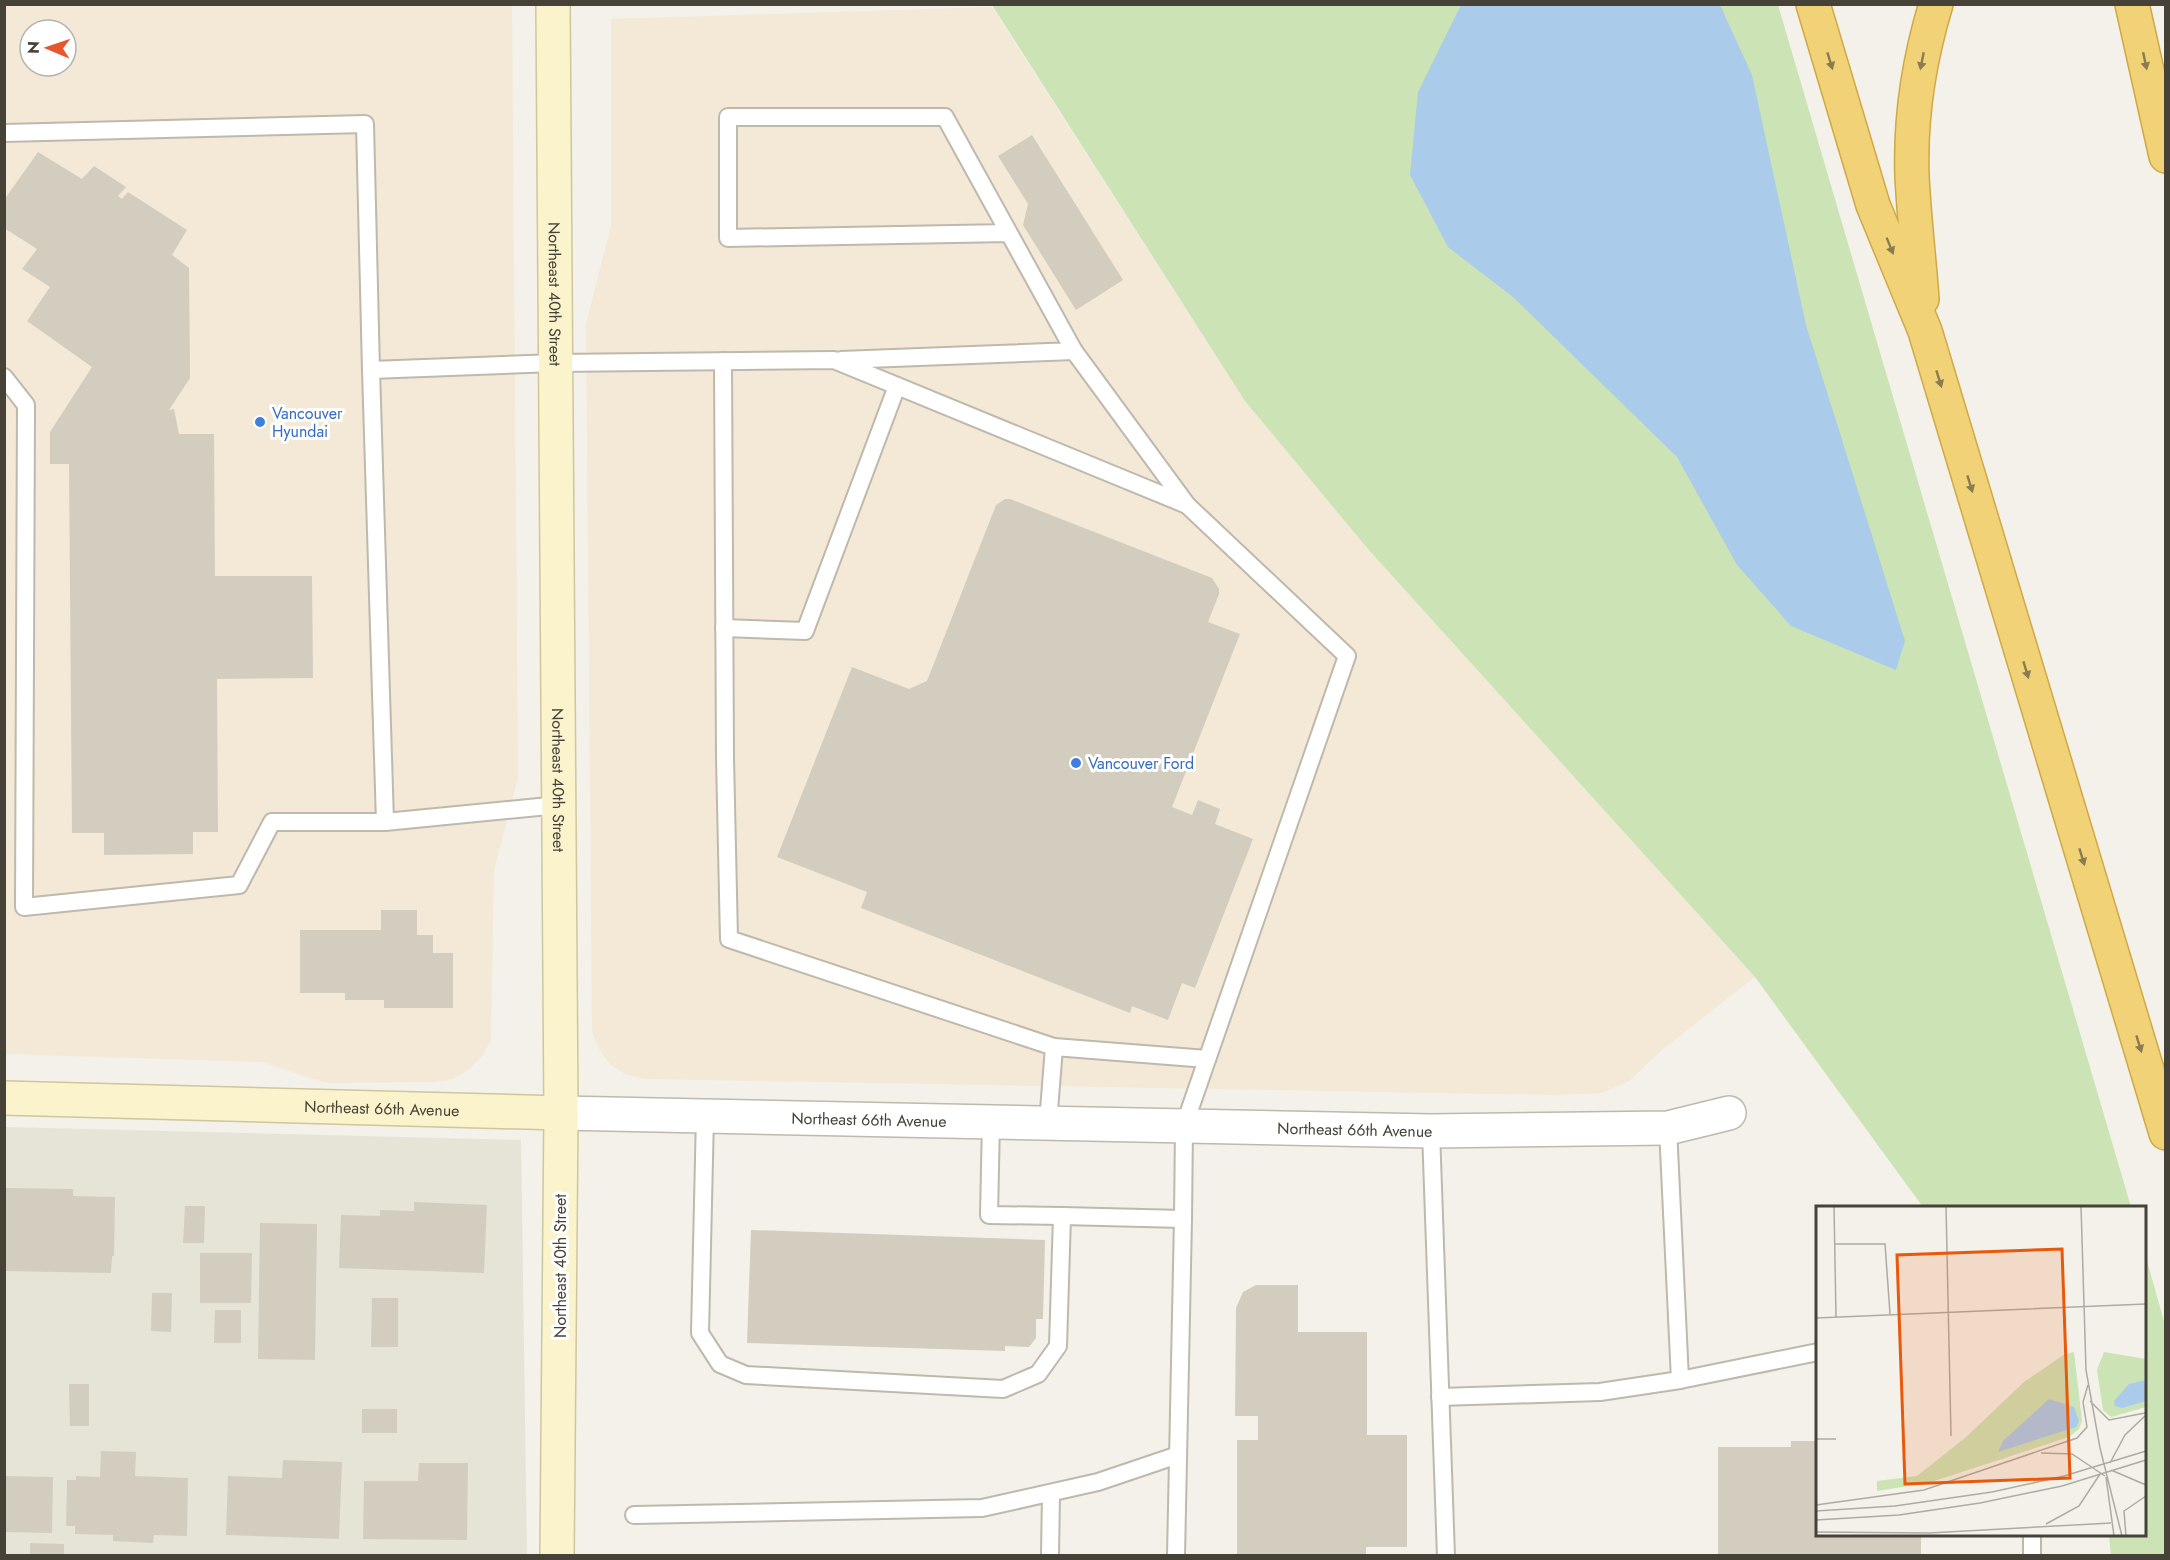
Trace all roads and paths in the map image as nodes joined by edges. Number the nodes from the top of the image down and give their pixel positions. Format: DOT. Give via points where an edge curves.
graph roads {
  1 [pos="553,4"];
  2 [pos="1813,4"];
  3 [pos="1936,4"];
  4 [pos="2132,4"];
  5 [pos="4,133"];
  6 [pos="2166,156"];
  7 [pos="1008,233"];
  8 [pos="1925,331"];
  9 [pos="1074,351"];
  10 [pos="834,360"];
  11 [pos="723,361"];
  12 [pos="556,363"];
  13 [pos="371,370"];
  14 [pos="4,377"];
  15 [pos="897,386"];
  16 [pos="1187,504"];
  17 [pos="724,628"];
  18 [pos="559,805"];
  19 [pos="385,822"];
  20 [pos="1054,1047"];
  21 [pos="1207,1059"];
  22 [pos="4,1098"];
  23 [pos="561,1113"];
  24 [pos="1729,1113"];
  25 [pos="705,1116"];
  26 [pos="991,1122"];
  27 [pos="1048,1123"];
  28 [pos="1184,1126"];
  29 [pos="1668,1128"];
  30 [pos="1431,1131"];
  31 [pos="2166,1133"];
  32 [pos="1062,1216"];
  33 [pos="1183,1219"];
  34 [pos="1816,1352"];
  35 [pos="1680,1380"];
  36 [pos="1440,1397"];
  37 [pos="1178,1455"];
  38 [pos="1051,1493"];
  39 [pos="634,1515"];
  40 [pos="2032,1536"];
  41 [pos="557,1556"];
  42 [pos="1050,1556"];
  43 [pos="1176,1556"];
  44 [pos="1446,1556"];
  45 [pos="2032,1556"];
  1 -- 12 [label="street, Northeast 40th Street"];
  2 -- 8 [label="highway, one-way" via="1873,205"];
  3 -- 8 [label="highway, one-way" via="1916,93 1912,174"];
  4 -- 6 [label="highway, one-way"];
  5 -- 13 [label="lane" via="365,123"];
  7 -- 7 [label="lane" via="945,117 728,117 728,238"];
  7 -- 9 [label="lane"];
  8 -- 31 [label="highway, one-way"];
  9 -- 10 [label="lane"];
  9 -- 16 [label="lane"];
  10 -- 11 [label="lane"];
  10 -- 15 [label="lane"];
  11 -- 12 [label="lane"];
  11 -- 17 [label="lane"];
  12 -- 13 [label="lane"];
  12 -- 18 [label="street, Northeast 40th Street"];
  13 -- 19 [label="lane"];
  14 -- 19 [label="lane" via="26,405 24,907 240,885 272,822"];
  15 -- 16 [label="lane"];
  15 -- 17 [label="lane" via="805,631"];
  16 -- 21 [label="lane" via="1347,656"];
  17 -- 20 [label="lane" via="729,939"];
  18 -- 19 [label="lane"];
  18 -- 23 [label="street, Northeast 40th Street"];
  20 -- 21 [label="lane"];
  20 -- 27 [label="lane"];
  21 -- 28 [label="lane"];
  22 -- 23 [label="street, Northeast 66th Avenue"];
  23 -- 25 [label="street, Northeast 66th Avenue"];
  23 -- 41 [label="street, Northeast 40th Street"];
  24 -- 29 [label="street, Northeast 66th Avenue"];
  25 -- 26 [label="street, Northeast 66th Avenue"];
  25 -- 32 [label="lane" via="700,1333 720,1364 746,1375 1003,1389 1038,1374 1058,1346"];
  26 -- 27 [label="street, Northeast 66th Avenue"];
  26 -- 32 [label="lane" via="989,1215"];
  27 -- 28 [label="street, Northeast 66th Avenue"];
  28 -- 30 [label="street, Northeast 66th Avenue"];
  28 -- 33 [label="lane"];
  29 -- 30 [label="street, Northeast 66th Avenue"];
  29 -- 35 [label="lane"];
  30 -- 36 [label="lane"];
  32 -- 33 [label="lane"];
  33 -- 37 [label="lane"];
  34 -- 35 [label="lane"];
  35 -- 36 [label="lane" via="1600,1392"];
  36 -- 44 [label="lane"];
  37 -- 38 [label="lane"];
  37 -- 43 [label="lane"];
  38 -- 39 [label="lane" via="982,1508"];
  38 -- 42 [label="lane"];
  40 -- 45 [label="lane"];
}
